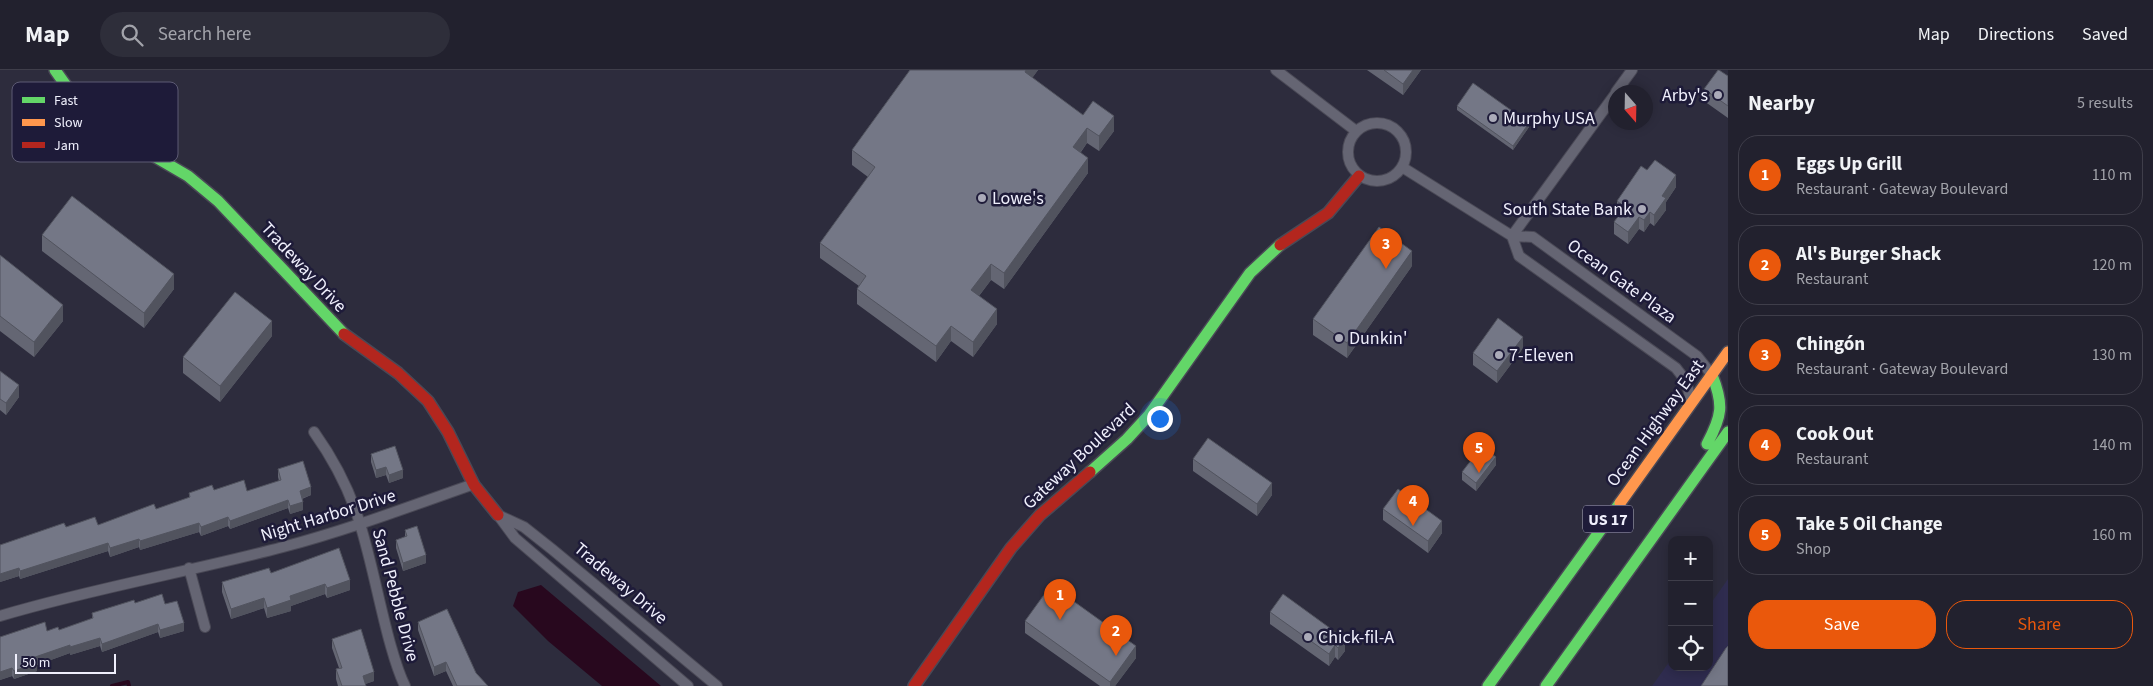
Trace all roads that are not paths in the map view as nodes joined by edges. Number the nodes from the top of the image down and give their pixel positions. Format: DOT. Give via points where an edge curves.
graph roads {
  1 [pos="55,70"];
  2 [pos="1276,70"];
  3 [pos="1632,70"];
  4 [pos="62,82"];
  5 [pos="1622,85"];
  6 [pos="1608,104"];
  7 [pos="1356,131"];
  8 [pos="166,162"];
  9 [pos="1402,168"];
  10 [pos="1359,176"];
  11 [pos="1512,236"];
  12 [pos="1728,352"];
  13 [pos="1712,375"];
  14 [pos="1692,402"];
  15 [pos="314,432"];
  16 [pos="1728,432"];
  17 [pos="474,484"];
  18 [pos="498,515"];
  19 [pos="1665,520"];
  20 [pos="360,524"];
  21 [pos="189,568"];
  22 [pos="0,616"];
  23 [pos="205,627"];
  24 [pos="1510,655"];
  25 [pos="405,686"];
  26 [pos="688,686"];
  27 [pos="717,686"];
  28 [pos="914,686"];
  29 [pos="1488,686"];
  30 [pos="1495,686"];
  31 [pos="1546,686"];
  1 -- 4 [label="main road, Tradeway Drive"];
  2 -- 7 [label="street"];
  3 -- 5 [label="street"];
  6 -- 11 [label="street"];
  7 -- 9 [label="street" via="1378,123 1394,128 1404,141 1406,150"];
  7 -- 10 [label="street" via="1348,146 1348,154 1349,162"];
  8 -- 17 [label="main road, Tradeway Drive" via="200,185 237,221 341,332 417,388 450,434"];
  9 -- 10 [label="street" via="1387,180 1378,182"];
  9 -- 11 [label="street, Ocean Gate Plaza"];
  10 -- 28 [label="main road, Gateway Boulevard" via="1328,213 1281,244 1250,273 1149,415 1030,526 1011,548"];
  11 -- 13 [label="street, Ocean Gate Plaza" via="1533,237 1697,356"];
  11 -- 14 [label="street" via="1519,256 1676,368 1686,381"];
  12 -- 13 [label="main road, Ocean Highway East / US 17"];
  13 -- 14 [label="main road, Ocean Highway East / US 17"];
  13 -- 19 [label="main road" via="1720,396 1722,414"];
  14 -- 24 [label="main road, Ocean Highway East / US 17"];
  15 -- 20 [label="street, Sand Pebble Drive" via="329,452"];
  16 -- 19 [label="main road, US 17"];
  17 -- 18 [label="main road, Tradeway Drive"];
  17 -- 20 [label="street, Night Harbor Drive"];
  18 -- 26 [label="street, Tradeway Drive" via="514,538"];
  18 -- 27 [label="street, Tradeway Drive" via="524,527"];
  19 -- 31 [label="main road, US 17"];
  20 -- 21 [label="street, Night Harbor Drive" via="284,547"];
  20 -- 25 [label="street, Sand Pebble Drive" via="380,606"];
  21 -- 22 [label="street, Night Harbor Drive"];
  21 -- 23 [label="street"];
  24 -- 29 [label="main road, Ocean Highway East / US 17"];
  24 -- 30 [label="main road"];
}
